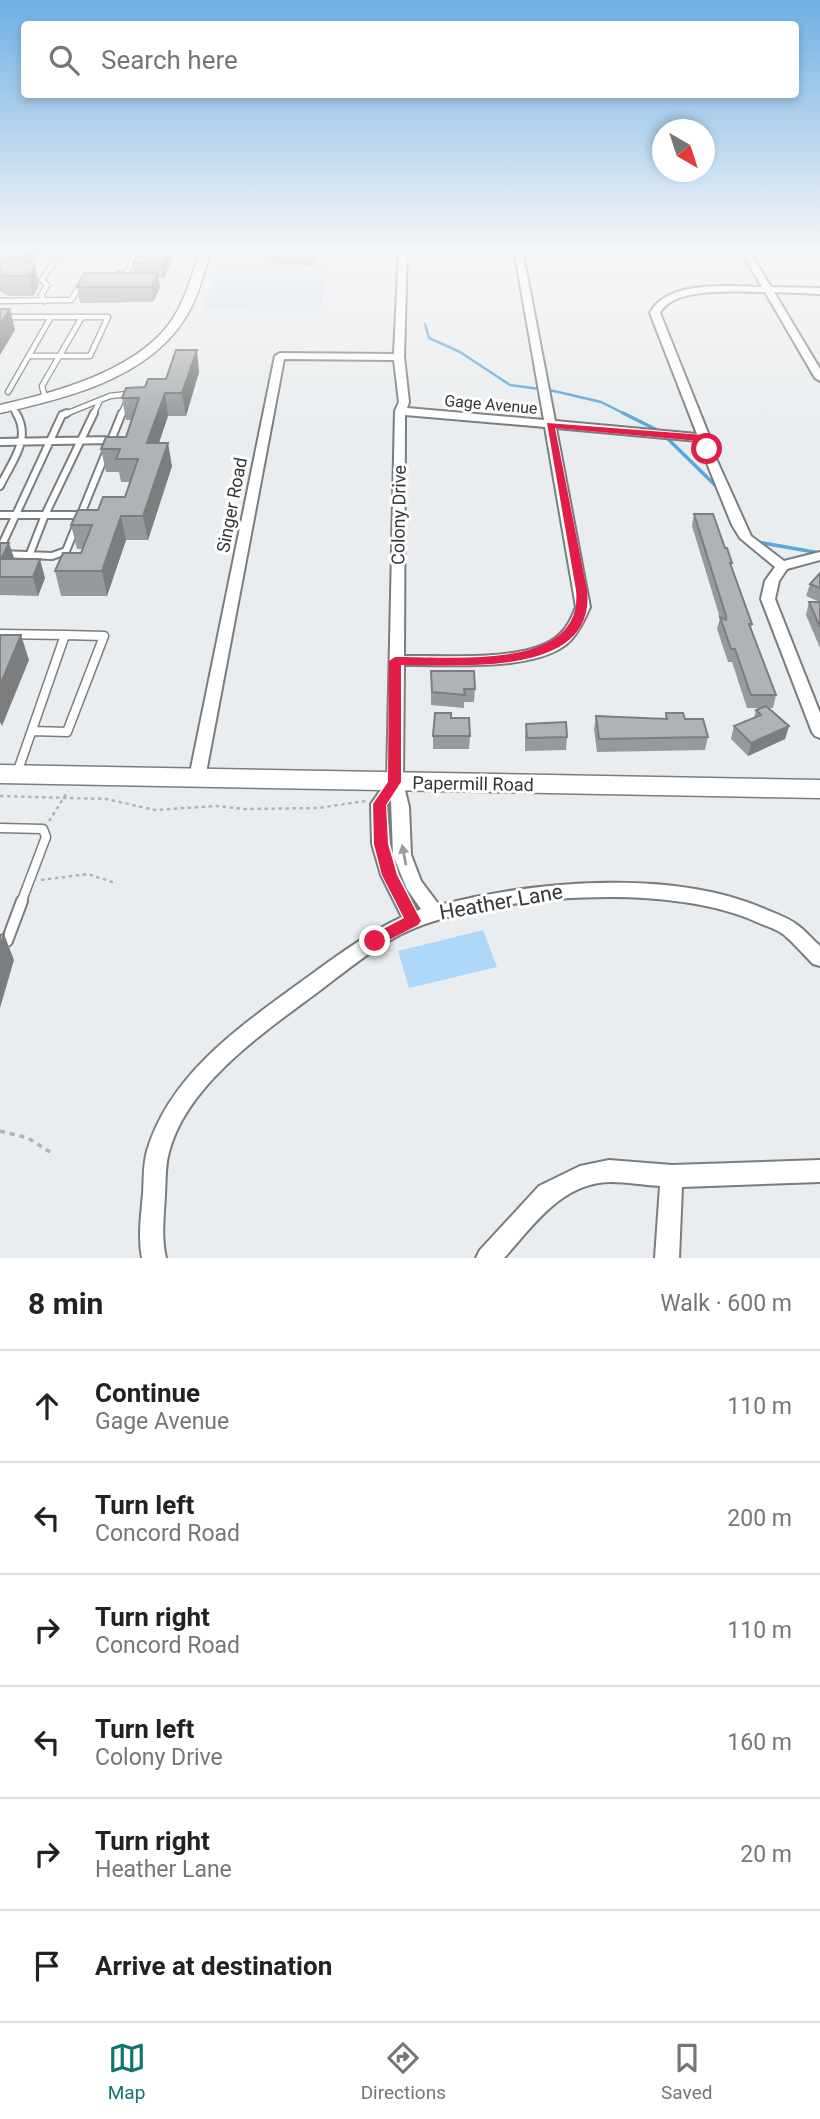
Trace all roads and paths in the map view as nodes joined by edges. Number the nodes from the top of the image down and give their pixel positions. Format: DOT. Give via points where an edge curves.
graph roads {
  1 [pos="183,308"];
  2 [pos="401,308"];
  3 [pos="529,308"];
  4 [pos="657,308"];
  5 [pos="779,308"];
  6 [pos="0,317"];
  7 [pos="51,317"];
  8 [pos="82,317"];
  9 [pos="29,356"];
  10 [pos="59,356"];
  11 [pos="399,356"];
  12 [pos="820,378"];
  13 [pos="45,398"];
  14 [pos="100,400"];
  15 [pos="7,403"];
  16 [pos="400,411"];
  17 [pos="550,425"];
  18 [pos="704,438"];
  19 [pos="81,440"];
  20 [pos="111,440"];
  21 [pos="50,441"];
  22 [pos="0,442"];
  23 [pos="22,442"];
  24 [pos="0,486"];
  25 [pos="0,515"];
  26 [pos="16,515"];
  27 [pos="45,515"];
  28 [pos="81,515"];
  29 [pos="0,552"];
  30 [pos="29,555"];
  31 [pos="820,556"];
  32 [pos="782,566"];
  33 [pos="0,634"];
  34 [pos="65,635"];
  35 [pos="395,661"];
  36 [pos="32,731"];
  37 [pos="820,732"];
  38 [pos="8,774"];
  39 [pos="77,775"];
  40 [pos="197,778"];
  41 [pos="395,782"];
  42 [pos="820,789"];
  43 [pos="0,796"];
  44 [pos="63,798"];
  45 [pos="380,804"];
  46 [pos="0,828"];
  47 [pos="43,829"];
  48 [pos="29,882"];
  49 [pos="115,883"];
  50 [pos="435,914"];
  51 [pos="413,921"];
  52 [pos="0,943"];
  53 [pos="820,958"];
  54 [pos="0,1131"];
  55 [pos="53,1154"];
  56 [pos="820,1171"];
  57 [pos="672,1176"];
  58 [pos="154,1258"];
  59 [pos="488,1258"];
  60 [pos="667,1258"];
  1 -- 13 [label="street" via="166,335 142,354 112,372"];
  2 -- 11 [label="street, Colony Drive"];
  3 -- 17 [label="street"];
  4 -- 18 [label="street" via="657,321"];
  5 -- 12 [label="street"];
  6 -- 7 [label="lane"];
  7 -- 8 [label="lane"];
  7 -- 9 [label="lane"];
  8 -- 10 [label="lane"];
  8 -- 10 [label="lane" via="108,317 90,356"];
  9 -- 10 [label="lane"];
  9 -- 15 [label="lane"];
  10 -- 13 [label="lane" via="42,386"];
  11 -- 16 [label="street, Colony Drive" via="404,402"];
  11 -- 40 [label="street, Singer Road" via="279,356"];
  13 -- 15 [label="street"];
  14 -- 19 [label="lane"];
  14 -- 20 [label="lane" via="129,396"];
  14 -- 21 [label="lane" via="62,415"];
  15 -- 23 [label="lane" via="25,430"];
  16 -- 17 [label="street, Gage Avenue"];
  16 -- 35 [label="street, Colony Drive"];
  17 -- 18 [label="street, Gage Avenue"];
  17 -- 35 [label="street" via="582,599 581,615 572,631 557,645 523,657"];
  18 -- 32 [label="street" via="738,525 755,548"];
  19 -- 20 [label="lane"];
  19 -- 21 [label="lane"];
  19 -- 27 [label="lane"];
  20 -- 28 [label="lane"];
  21 -- 23 [label="lane"];
  21 -- 26 [label="lane"];
  22 -- 23 [label="lane"];
  23 -- 24 [label="lane"];
  25 -- 26 [label="lane"];
  26 -- 27 [label="lane"];
  26 -- 29 [label="lane"];
  27 -- 28 [label="lane"];
  27 -- 30 [label="lane"];
  28 -- 30 [label="lane" via="66,551"];
  29 -- 30 [label="lane"];
  31 -- 32 [label="street"];
  32 -- 37 [label="street" via="768,599"];
  33 -- 34 [label="lane"];
  34 -- 36 [label="lane"];
  34 -- 36 [label="lane" via="104,636 67,732"];
  35 -- 41 [label="street, Colony Drive"];
  36 -- 38 [label="lane"];
  38 -- 39 [label="main road, Papermill Road"];
  39 -- 40 [label="main road, Papermill Road"];
  39 -- 44 [label="path"];
  40 -- 41 [label="main road, Papermill Road"];
  41 -- 42 [label="main road, Papermill Road"];
  41 -- 45 [label="street"];
  50 -- 41 [label="street, Colony Drive, one-way" via="413,884 402,855 401,807"];
  43 -- 44 [label="path"];
  44 -- 45 [label="path" via="106,799 155,810"];
  44 -- 47 [label="path"];
  45 -- 51 [label="street" via="381,844 390,875"];
  46 -- 47 [label="lane"];
  47 -- 48 [label="lane" via="46,837"];
  48 -- 49 [label="path" via="92,873"];
  48 -- 52 [label="lane" via="7,941"];
  50 -- 51 [label="street, Heather Lane"];
  50 -- 53 [label="street, Heather Lane" via="504,897 574,890 645,890 714,901 767,916 812,947"];
  51 -- 58 [label="street, Heather Lane" via="375,941 311,986 250,1031 202,1076 178,1108 158,1150 152,1215"];
  54 -- 55 [label="path" via="37,1141"];
  56 -- 57 [label="street"];
  57 -- 59 [label="street" via="609,1171 562,1185 547,1194"];
  57 -- 60 [label="street"];
}
